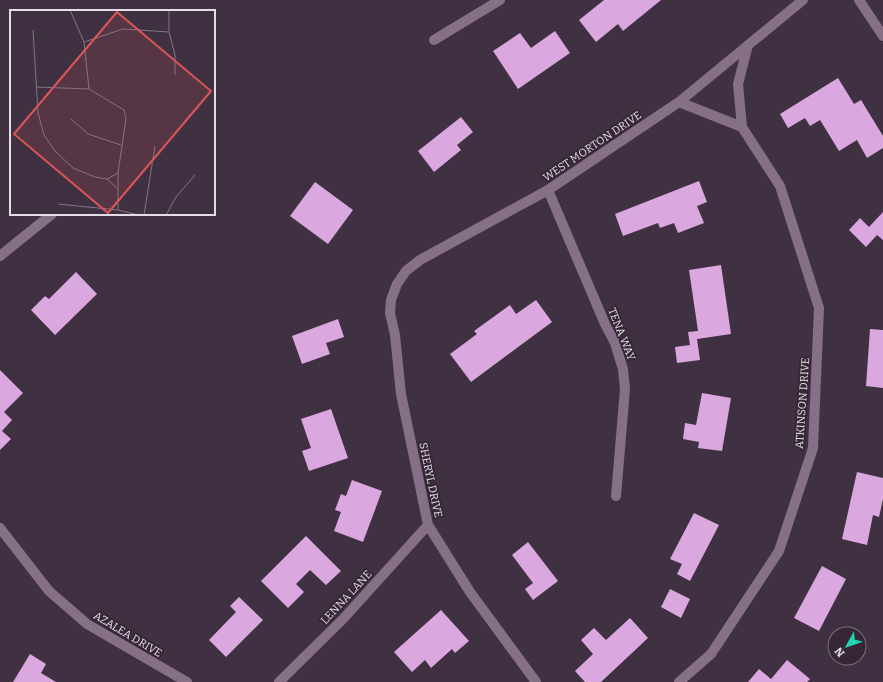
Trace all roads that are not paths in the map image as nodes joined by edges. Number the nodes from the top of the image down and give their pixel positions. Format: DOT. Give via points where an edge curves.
graph roads {
  1 [pos="500,0"];
  2 [pos="803,0"];
  3 [pos="858,0"];
  4 [pos="883,36"];
  5 [pos="434,40"];
  6 [pos="748,45"];
  7 [pos="679,102"];
  8 [pos="742,126"];
  9 [pos="548,190"];
  10 [pos="51,215"];
  11 [pos="0,256"];
  12 [pos="391,300"];
  13 [pos="616,496"];
  14 [pos="428,525"];
  15 [pos="0,528"];
  16 [pos="187,682"];
  17 [pos="279,682"];
  18 [pos="536,682"];
  19 [pos="679,682"];
  1 -- 5 [label="street"];
  2 -- 6 [label="street, WEST MORTON DRIVE"];
  3 -- 4 [label="street"];
  6 -- 7 [label="street, WEST MORTON DRIVE"];
  6 -- 8 [label="street, ATKINSON DRIVE" via="738,84"];
  7 -- 8 [label="street"];
  7 -- 9 [label="street, WEST MORTON DRIVE"];
  8 -- 19 [label="street, ATKINSON DRIVE" via="780,186 819,308 813,448 779,551 711,654"];
  9 -- 12 [label="street, WEST MORTON DRIVE" via="420,260 406,271 397,284"];
  9 -- 13 [label="street, TENA WAY" via="615,343 623,369 625,389"];
  10 -- 11 [label="street"];
  12 -- 14 [label="street, SHERYL DRIVE" via="390,313 396,335 401,394"];
  14 -- 17 [label="street, LENNA LANE" via="343,619"];
  14 -- 18 [label="street, SHERYL DRIVE" via="470,592"];
  15 -- 16 [label="street, AZALEA DRIVE" via="49,591 87,624"];
}
